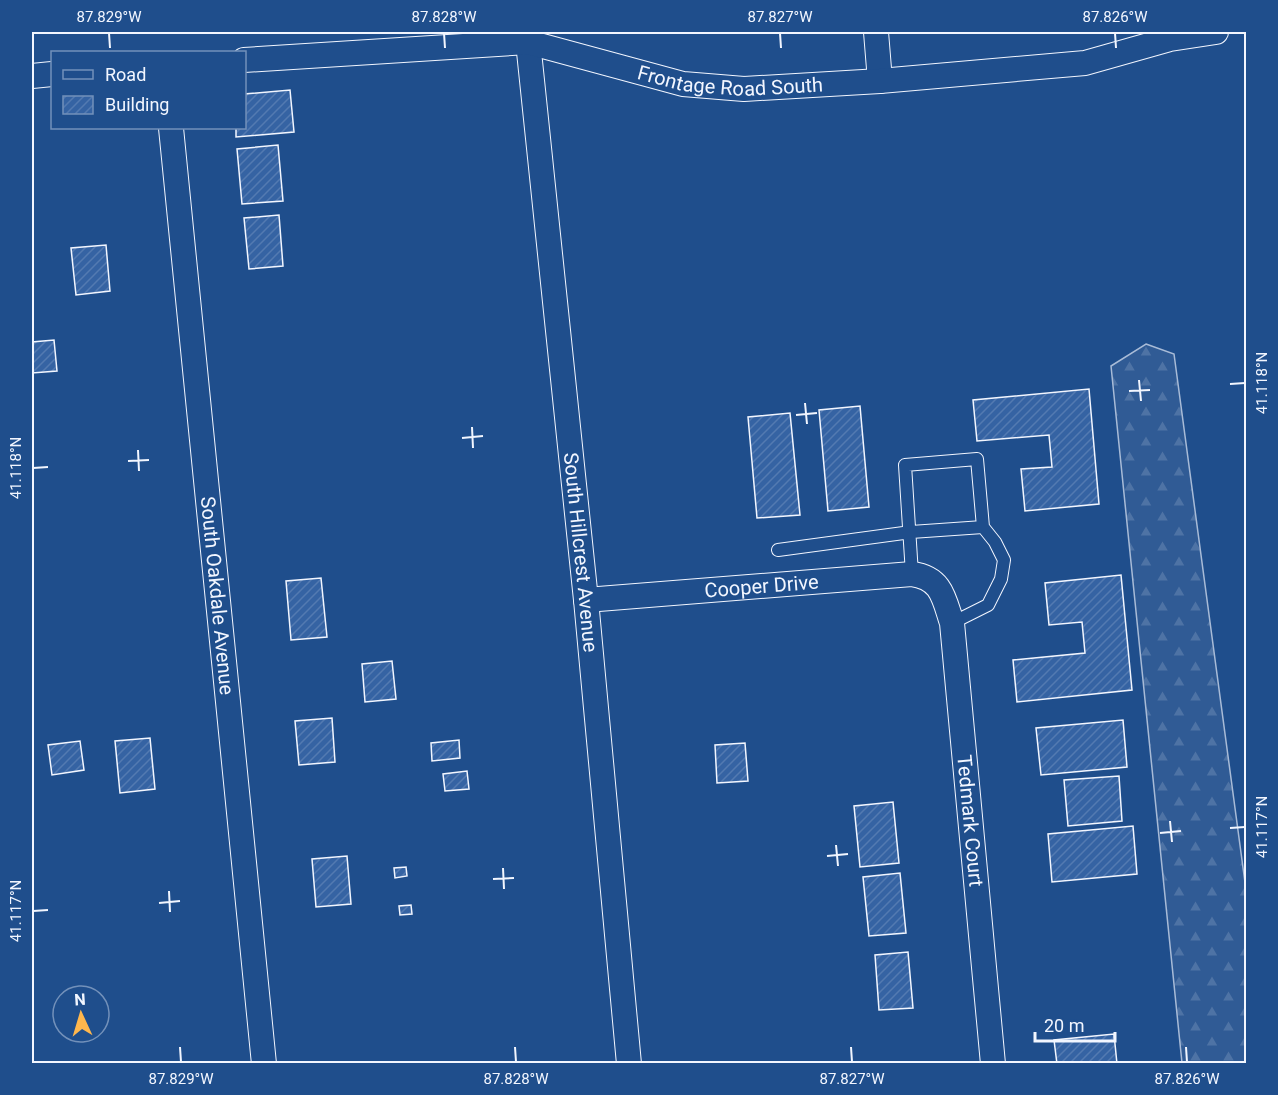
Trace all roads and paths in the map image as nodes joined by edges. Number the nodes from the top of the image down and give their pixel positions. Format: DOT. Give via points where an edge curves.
graph roads {
  1 [pos="876,32"];
  2 [pos="1216,32"];
  3 [pos="528,42"];
  4 [pos="246,60"];
  5 [pos="51,74"];
  6 [pos="32,76"];
  7 [pos="880,81"];
  8 [pos="171,129"];
  9 [pos="983,526"];
  10 [pos="911,532"];
  11 [pos="778,550"];
  12 [pos="922,578"];
  13 [pos="586,600"];
  14 [pos="952,623"];
  15 [pos="264,1064"];
  16 [pos="629,1064"];
  17 [pos="993,1064"];
  1 -- 7 [label="street"];
  2 -- 7 [label="street, Frontage Road South" via="1170,39 1084,63"];
  3 -- 4 [label="street, Frontage Road South"];
  3 -- 7 [label="street, Frontage Road South" via="682,84 744,89"];
  3 -- 13 [label="street, South Hillcrest Avenue"];
  5 -- 6 [label="street"];
  8 -- 15 [label="street, South Oakdale Avenue"];
  9 -- 10 [label="lane"];
  9 -- 10 [label="lane" via="977,459 916,464 905,465"];
  9 -- 14 [label="lane" via="1004,560 1001,579 988,605"];
  10 -- 11 [label="lane"];
  10 -- 12 [label="lane"];
  12 -- 13 [label="street, Cooper Drive"];
  12 -- 14 [label="street, Tedmark Court" via="942,590"];
  13 -- 16 [label="street, South Hillcrest Avenue"];
  14 -- 17 [label="street, Tedmark Court"];
}
